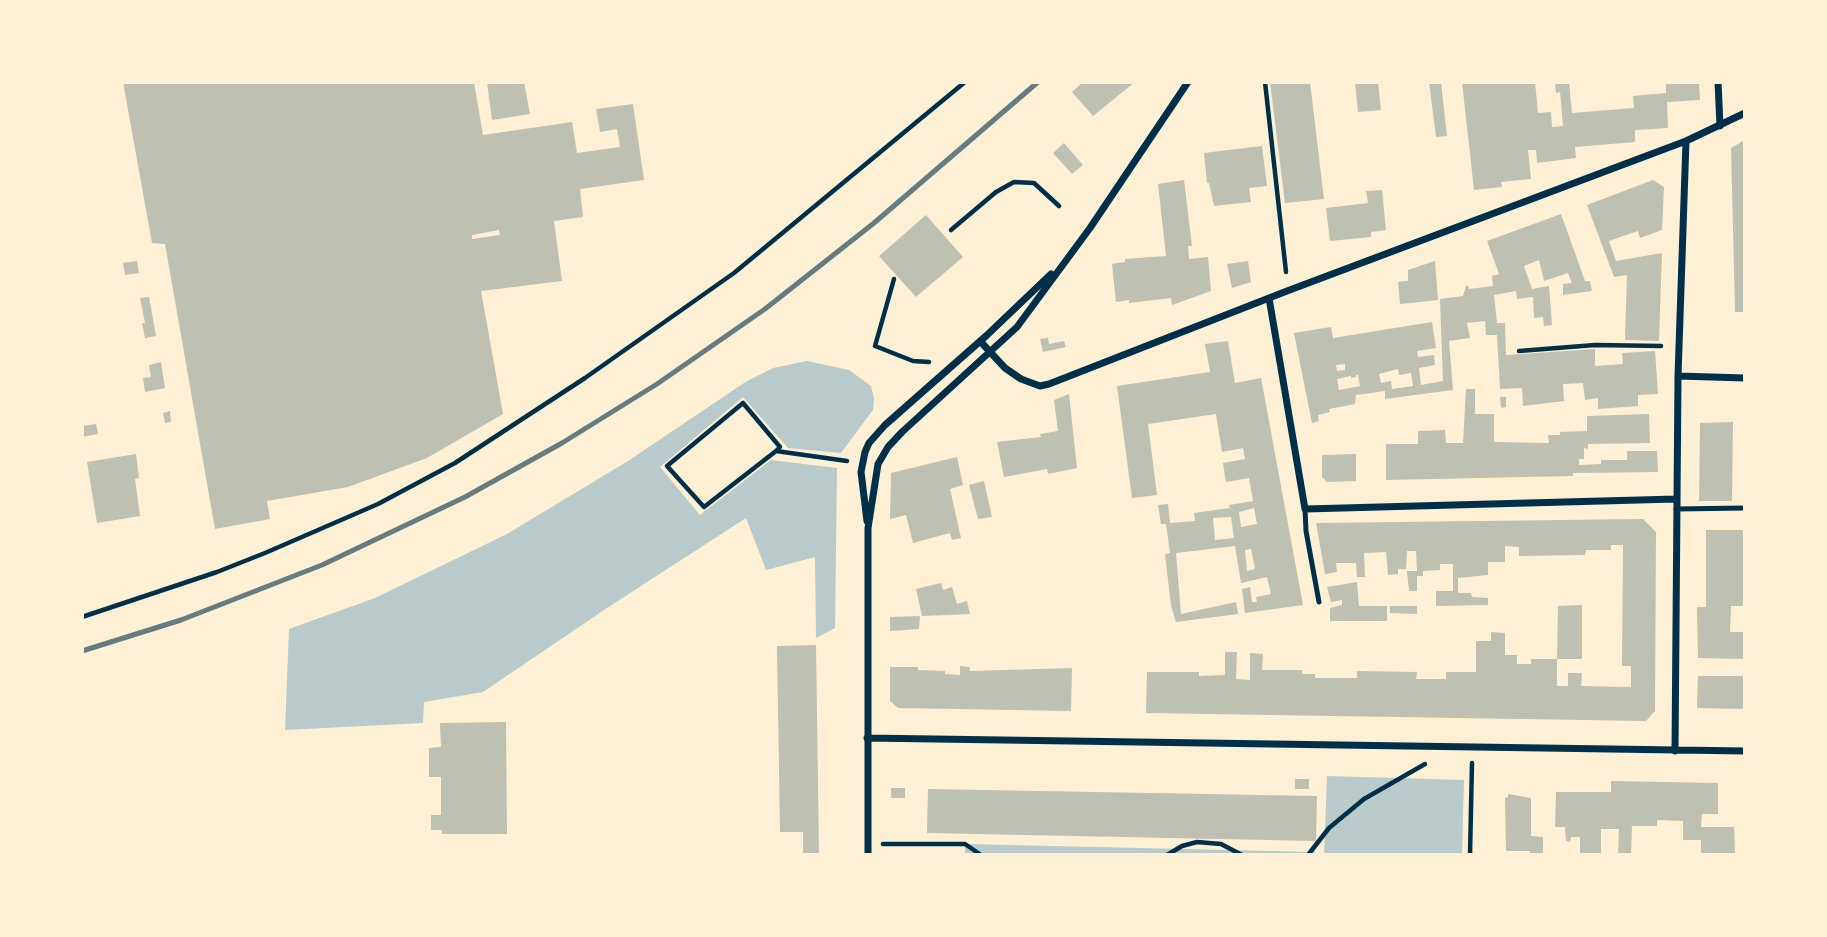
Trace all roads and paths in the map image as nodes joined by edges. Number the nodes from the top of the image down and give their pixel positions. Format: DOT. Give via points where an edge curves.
graph roads {
  1 [pos="965,82"];
  2 [pos="1188,82"];
  3 [pos="1265,82"];
  4 [pos="1717,82"];
  5 [pos="1745,113"];
  6 [pos="1720,126"];
  7 [pos="1686,141"];
  8 [pos="1059,206"];
  9 [pos="951,230"];
  10 [pos="1061,264"];
  11 [pos="894,279"];
  12 [pos="1287,291"];
  13 [pos="1269,298"];
  14 [pos="981,341"];
  15 [pos="1679,347"];
  16 [pos="1519,351"];
  17 [pos="991,353"];
  18 [pos="933,361"];
  19 [pos="1678,376"];
  20 [pos="1745,378"];
  21 [pos="776,451"];
  22 [pos="862,463"];
  23 [pos="1676,499"];
  24 [pos="1745,508"];
  25 [pos="1305,509"];
  26 [pos="1676,509"];
  27 [pos="868,528"];
  28 [pos="1319,602"];
  29 [pos="82,617"];
  30 [pos="867,738"];
  31 [pos="1453,747"];
  32 [pos="1472,748"];
  33 [pos="1675,751"];
  34 [pos="1745,751"];
  35 [pos="868,844"];
  36 [pos="868,855"];
  37 [pos="981,855"];
  38 [pos="1167,855"];
  39 [pos="1242,855"];
  40 [pos="1308,855"];
  41 [pos="1470,855"];
  1 -- 29 [label="path" via="734,273 455,463 378,504 265,553"];
  2 -- 10 [label="street"];
  3 -- 12 [label="path"];
  4 -- 6 [label="street"];
  5 -- 6 [label="street"];
  6 -- 7 [label="street"];
  7 -- 12 [label="street"];
  7 -- 15 [label="street"];
  8 -- 9 [label="path" via="1034,183 1014,182"];
  10 -- 14 [label="street"];
  10 -- 17 [label="street" via="1017,327"];
  11 -- 18 [label="path" via="875,346 913,361"];
  12 -- 13 [label="street"];
  13 -- 17 [label="street" via="1040,386 1021,379"];
  13 -- 25 [label="street"];
  14 -- 17 [label="street"];
  14 -- 22 [label="street" via="875,434"];
  15 -- 16 [label="path" via="1595,345"];
  15 -- 19 [label="street"];
  17 -- 27 [label="street" via="888,447 878,464"];
  19 -- 20 [label="street"];
  19 -- 23 [label="street"];
  21 -- 21 [label="path" via="704,507 667,466 743,403 780,447"];
  21 -- 22 [label="path"];
  22 -- 27 [label="street"];
  23 -- 25 [label="street"];
  23 -- 26 [label="street"];
  24 -- 26 [label="lane"];
  25 -- 28 [label="lane"];
  26 -- 33 [label="street"];
  27 -- 30 [label="street"];
  30 -- 31 [label="street"];
  30 -- 35 [label="street"];
  31 -- 32 [label="street"];
  31 -- 40 [label="path" via="1364,799 1329,828"];
  32 -- 33 [label="street"];
  32 -- 41 [label="path"];
  33 -- 34 [label="street"];
  35 -- 36 [label="street"];
  35 -- 37 [label="path" via="965,844"];
  38 -- 39 [label="path" via="1197,842 1221,844"];
}
